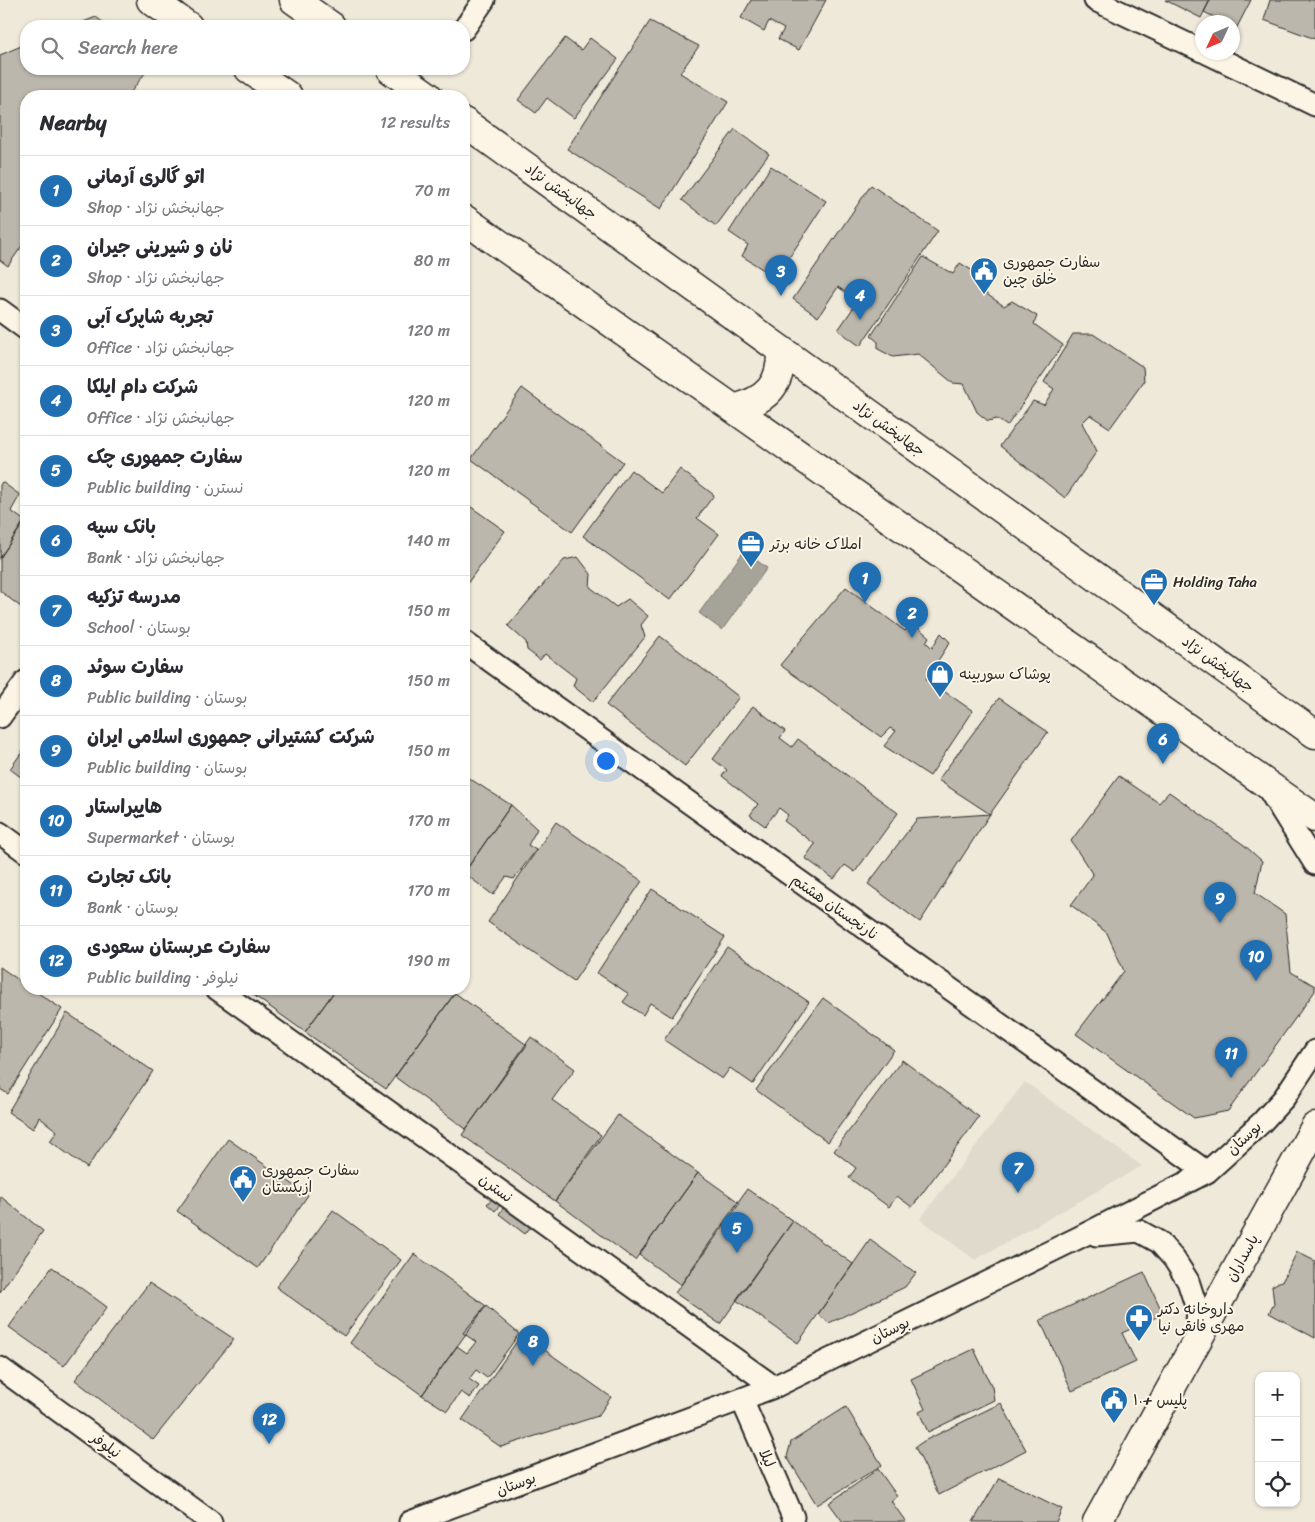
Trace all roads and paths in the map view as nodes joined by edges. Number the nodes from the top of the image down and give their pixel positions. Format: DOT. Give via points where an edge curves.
graph roads {
  1 [pos="151,0"];
  2 [pos="294,0"];
  3 [pos="484,0"];
  4 [pos="1095,0"];
  5 [pos="179,20"];
  6 [pos="322,20"];
  7 [pos="470,20"];
  8 [pos="1195,48"];
  9 [pos="1221,60"];
  10 [pos="258,75"];
  11 [pos="398,75"];
  12 [pos="279,90"];
  13 [pos="420,90"];
  14 [pos="1315,105"];
  15 [pos="470,126"];
  16 [pos="470,223"];
  17 [pos="0,310"];
  18 [pos="20,325"];
  19 [pos="781,350"];
  20 [pos="734,409"];
  21 [pos="470,646"];
  22 [pos="20,690"];
  23 [pos="0,718"];
  24 [pos="1315,734"];
  25 [pos="1262,779"];
  26 [pos="1315,818"];
  27 [pos="0,833"];
  28 [pos="20,848"];
  29 [pos="1315,864"];
  30 [pos="225,995"];
  31 [pos="1315,1051"];
  32 [pos="1315,1127"];
  33 [pos="1207,1172"];
  34 [pos="1080,1238"];
  35 [pos="1195,1342"];
  36 [pos="0,1368"];
  37 [pos="774,1387"];
  38 [pos="742,1400"];
  39 [pos="455,1515"];
  40 [pos="793,1517"];
  41 [pos="211,1522"];
  42 [pos="410,1522"];
  43 [pos="1097,1522"];
  1 -- 5 [label="main road"];
  2 -- 6 [label="main road"];
  3 -- 7 [label="street"];
  4 -- 8 [label="street"];
  9 -- 14 [label="street"];
  10 -- 12 [label="main road"];
  11 -- 13 [label="main road"];
  15 -- 19 [label="main road, جهانبخش نژاد"];
  16 -- 20 [label="main road"];
  17 -- 18 [label="street"];
  19 -- 20 [label="main road" via="781,368 772,388 756,403"];
  19 -- 24 [label="main road, جهانبخش نژاد"];
  20 -- 25 [label="main road"];
  21 -- 33 [label="street, نارنجستان هشتم"];
  22 -- 23 [label="street"];
  25 -- 26 [label="main road"];
  25 -- 29 [label="street"];
  27 -- 28 [label="street"];
  30 -- 37 [label="street, نسترن"];
  31 -- 33 [label="street, بوستان" via="1284,1098"];
  32 -- 35 [label="main road, پاسداران"];
  33 -- 34 [label="street, بوستان"];
  34 -- 35 [label="street" via="1139,1231 1159,1242 1188,1281 1198,1312"];
  34 -- 37 [label="street, بوستان"];
  35 -- 43 [label="main road, پاسداران"];
  36 -- 41 [label="street, نیلوفر"];
  37 -- 38 [label="street, بوستان"];
  38 -- 39 [label="street, بوستان"];
  38 -- 40 [label="street, لیلا"];
  39 -- 42 [label="street, بوستان"];
}
